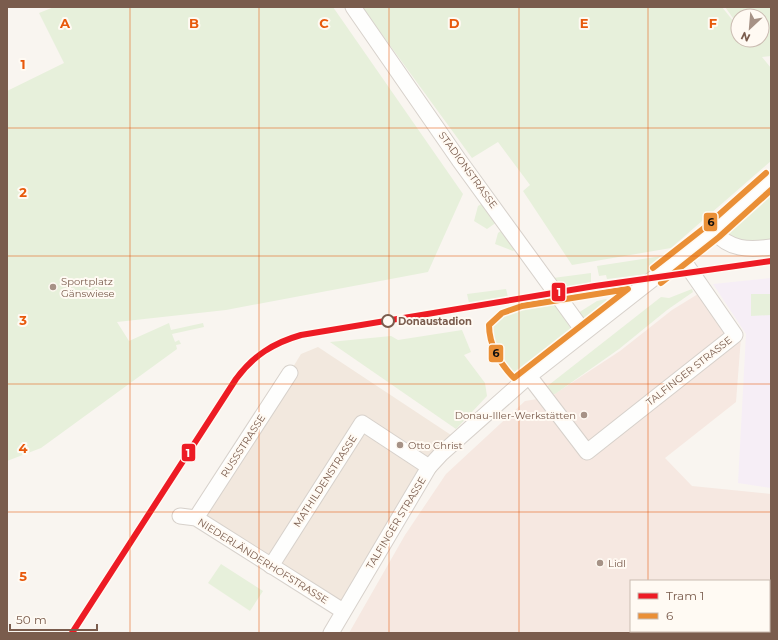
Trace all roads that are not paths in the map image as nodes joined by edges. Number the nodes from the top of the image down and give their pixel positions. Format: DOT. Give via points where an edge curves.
graph roads {
  1 [pos="353,7"];
  2 [pos="771,179"];
  3 [pos="714,231"];
  4 [pos="771,247"];
  5 [pos="681,257"];
  6 [pos="584,332"];
  7 [pos="290,373"];
  8 [pos="529,376"];
  9 [pos="429,467"];
  10 [pos="180,516"];
  11 [pos="196,518"];
  12 [pos="271,566"];
  13 [pos="343,611"];
  14 [pos="331,633"];
  1 -- 6 [label="street, STADIONSTRASSE" via="459,160"];
  2 -- 3 [label="street"];
  3 -- 4 [label="street" via="721,240 734,246 749,249"];
  3 -- 5 [label="street"];
  5 -- 6 [label="street, TALFINGER STRASSE"];
  5 -- 8 [label="street, TALFINGER STRASSE" via="735,335 587,452"];
  6 -- 8 [label="street, TALFINGER STRASSE"];
  7 -- 11 [label="street, RUSSSTRASSE"];
  8 -- 9 [label="street, TALFINGER STRASSE" via="471,426"];
  9 -- 12 [label="street, MATHILDENSTRASSE" via="362,423"];
  9 -- 13 [label="street, TALFINGER STRASSE"];
  10 -- 11 [label="street, NIEDERLÄNDERHOFSTRASSE"];
  11 -- 12 [label="street, NIEDERLÄNDERHOFSTRASSE"];
  12 -- 13 [label="street, NIEDERLÄNDERHOFSTRASSE"];
  13 -- 14 [label="street, TALFINGER STRASSE"];
}
